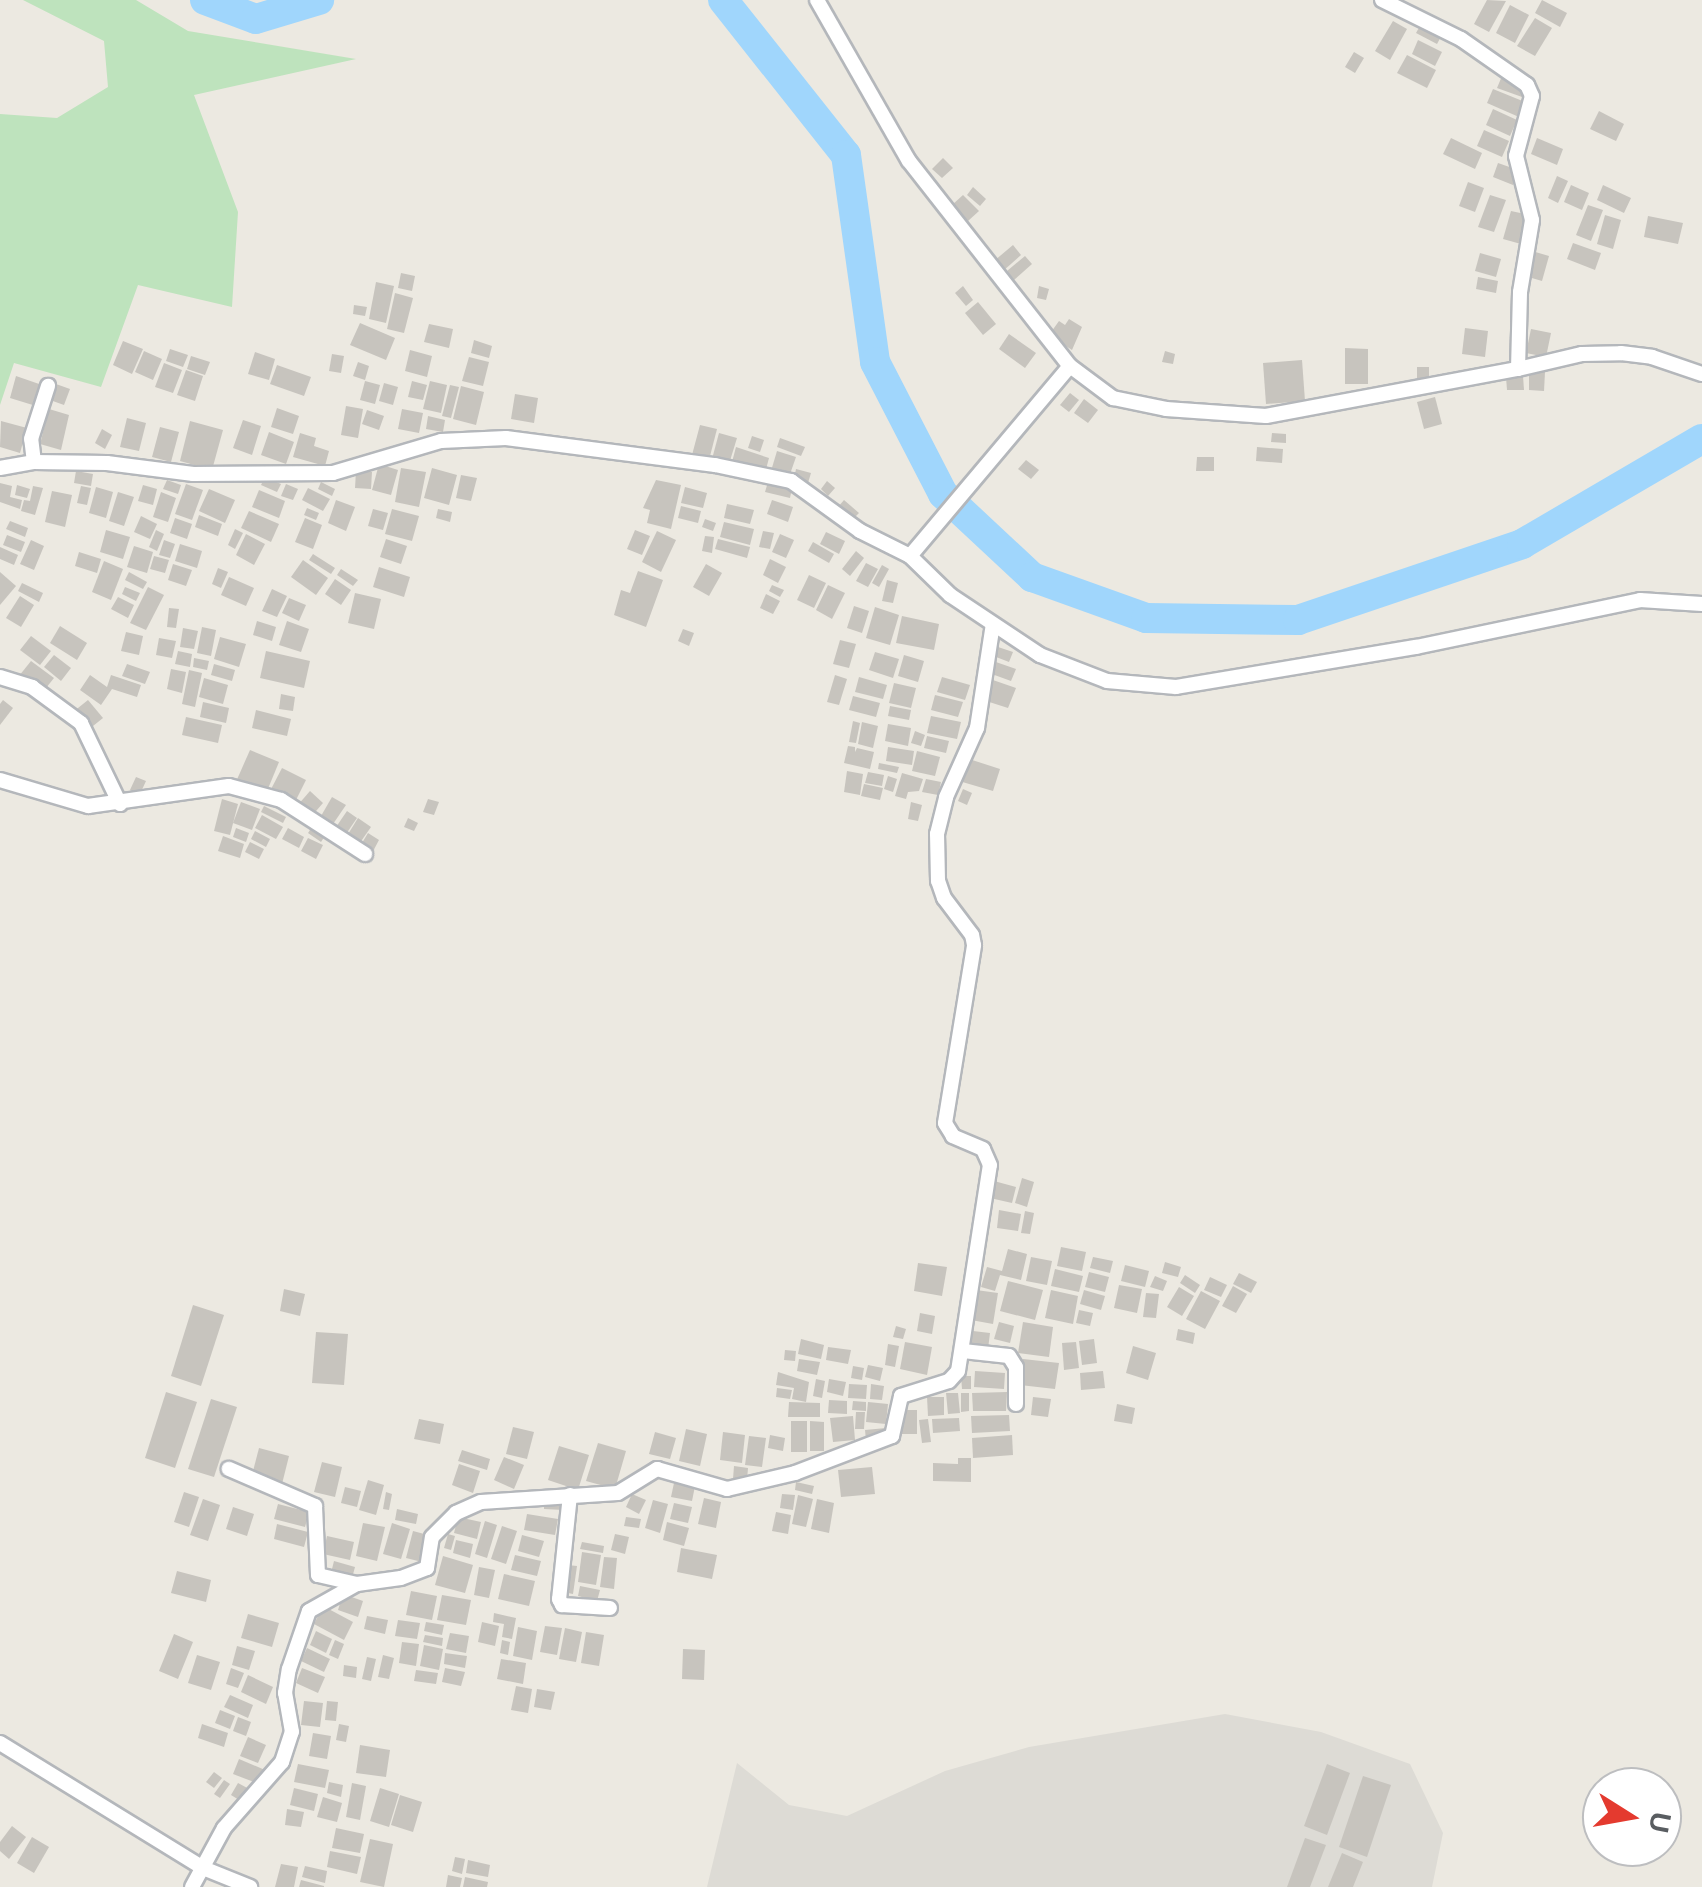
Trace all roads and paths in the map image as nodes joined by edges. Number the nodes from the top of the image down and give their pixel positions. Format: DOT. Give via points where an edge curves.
graph roads {
  1 [pos="817,0"];
  2 [pos="1382,0"];
  3 [pos="1428,0"];
  4 [pos="1423,18"];
  5 [pos="1070,366"];
  6 [pos="1518,370"];
  7 [pos="1702,374"];
  8 [pos="48,386"];
  9 [pos="34,462"];
  10 [pos="0,468"];
  11 [pos="915,550"];
  12 [pos="1702,604"];
  13 [pos="993,624"];
  14 [pos="0,677"];
  15 [pos="0,780"];
  16 [pos="120,804"];
  17 [pos="365,854"];
  18 [pos="963,1352"];
  19 [pos="1016,1404"];
  20 [pos="229,1469"];
  21 [pos="570,1495"];
  22 [pos="358,1584"];
  23 [pos="610,1608"];
  24 [pos="0,1743"];
  25 [pos="202,1868"];
  26 [pos="192,1887"];
  27 [pos="250,1887"];
  1 -- 5 [label="street" via="909,161"];
  2 -- 4 [label="street"];
  3 -- 4 [label="street"];
  4 -- 6 [label="street" via="1527,85 1532,96 1516,156 1532,220 1520,292"];
  5 -- 6 [label="street" via="1114,398 1266,416"];
  5 -- 11 [label="street"];
  6 -- 7 [label="street" via="1582,354 1621,353"];
  8 -- 9 [label="street" via="31,439"];
  9 -- 10 [label="street"];
  9 -- 11 [label="street" via="194,474 333,473 440,441 506,438 716,465 791,482 860,531"];
  11 -- 13 [label="street" via="950,595"];
  12 -- 13 [label="street" via="1640,600 1176,687 1107,681 1040,655"];
  13 -- 18 [label="street" via="976,728 937,834 938,881 974,945 945,1122 952,1136 983,1149 990,1165"];
  14 -- 16 [label="street" via="32,688 80,722"];
  15 -- 16 [label="street" via="88,806"];
  16 -- 17 [label="street" via="228,786 281,800"];
  18 -- 19 [label="street" via="1008,1356 1016,1368"];
  18 -- 21 [label="street" via="949,1381 901,1396 892,1436 795,1473 728,1489 657,1468 618,1493"];
  20 -- 22 [label="street" via="315,1506 318,1576"];
  21 -- 22 [label="street" via="470,1505 432,1537 426,1568"];
  21 -- 23 [label="street" via="559,1600 562,1606"];
  22 -- 25 [label="street" via="309,1610 289,1670 285,1693 292,1732 282,1762 235,1813"];
  24 -- 25 [label="street"];
  25 -- 26 [label="street"];
  25 -- 27 [label="street"];
}
